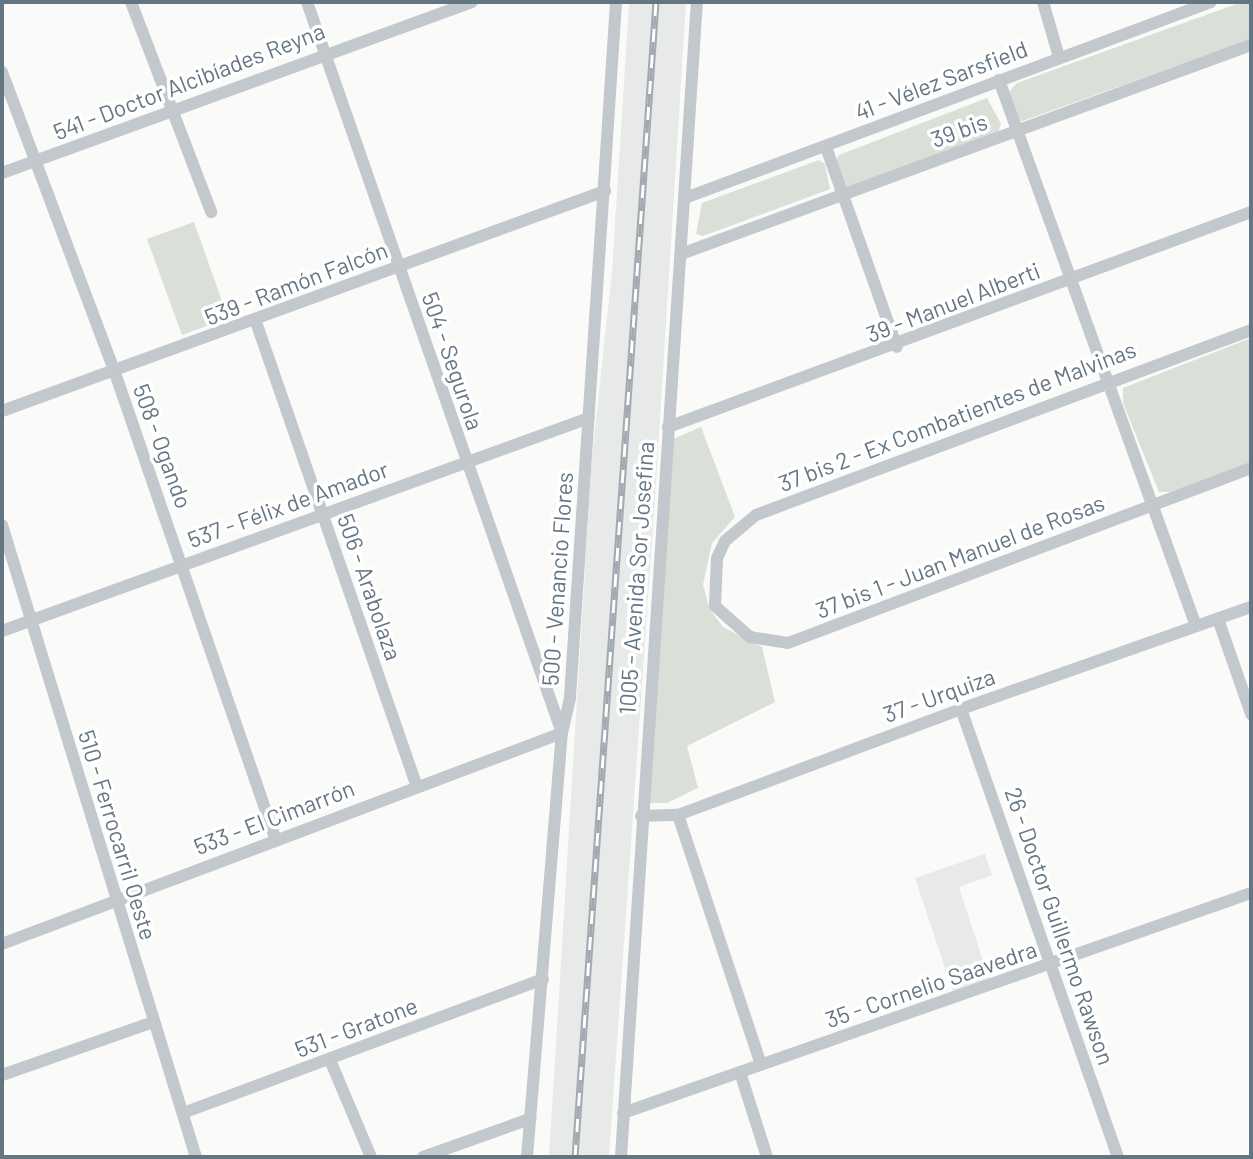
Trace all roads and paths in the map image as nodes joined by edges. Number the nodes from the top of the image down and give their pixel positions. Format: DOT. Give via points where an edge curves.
graph roads {
  1 [pos="131,2"];
  2 [pos="307,2"];
  3 [pos="472,2"];
  4 [pos="616,2"];
  5 [pos="697,2"];
  6 [pos="1043,2"];
  7 [pos="1211,2"];
  8 [pos="1251,45"];
  9 [pos="326,51"];
  10 [pos="1059,58"];
  11 [pos="2,72"];
  12 [pos="999,80"];
  13 [pos="173,108"];
  14 [pos="1016,132"];
  15 [pos="826,147"];
  16 [pos="36,161"];
  17 [pos="2,173"];
  18 [pos="605,191"];
  19 [pos="841,197"];
  20 [pos="685,198"];
  21 [pos="211,212"];
  22 [pos="1251,212"];
  23 [pos="681,254"];
  24 [pos="398,267"];
  25 [pos="1070,280"];
  26 [pos="256,322"];
  27 [pos="1251,330"];
  28 [pos="897,346"];
  29 [pos="114,370"];
  30 [pos="1108,380"];
  31 [pos="2,411"];
  32 [pos="589,418"];
  33 [pos="668,427"];
  34 [pos="464,461"];
  35 [pos="1251,468"];
  36 [pos="1154,505"];
  37 [pos="322,512"];
  38 [pos="2,525"];
  39 [pos="183,565"];
  40 [pos="714,581"];
  41 [pos="1251,607"];
  42 [pos="1217,619"];
  43 [pos="32,620"];
  44 [pos="1196,626"];
  45 [pos="2,631"];
  46 [pos="961,709"];
  47 [pos="1251,714"];
  48 [pos="562,733"];
  49 [pos="417,786"];
  50 [pos="678,815"];
  51 [pos="641,816"];
  52 [pos="275,838"];
  53 [pos="1251,893"];
  54 [pos="114,900"];
  55 [pos="2,944"];
  56 [pos="1051,964"];
  57 [pos="543,979"];
  58 [pos="153,1022"];
  59 [pos="330,1060"];
  60 [pos="761,1065"];
  61 [pos="740,1072"];
  62 [pos="2,1075"];
  63 [pos="183,1113"];
  64 [pos="623,1113"];
  65 [pos="530,1119"];
  66 [pos="196,1157"];
  67 [pos="371,1157"];
  68 [pos="423,1157"];
  69 [pos="527,1157"];
  70 [pos="621,1157"];
  71 [pos="767,1157"];
  72 [pos="1118,1157"];
  1 -- 13 [label="street"];
  2 -- 9 [label="street, 504 - Segurola"];
  3 -- 9 [label="street, 541 - Doctor Alcibíades Reyna"];
  4 -- 18 [label="street, 500 - Venancio Flores"];
  5 -- 20 [label="street, 1005 - Avenida Sor Josefina"];
  6 -- 10 [label="street"];
  7 -- 10 [label="street, 41 - Vélez Sarsfield"];
  8 -- 14 [label="street, 39 bis"];
  9 -- 13 [label="street, 541 - Doctor Alcibíades Reyna"];
  9 -- 24 [label="street, 504 - Segurola"];
  10 -- 12 [label="street, 41 - Vélez Sarsfield"];
  11 -- 16 [label="street, 508 - Ogando"];
  12 -- 14 [label="street"];
  12 -- 15 [label="street, 41 - Vélez Sarsfield"];
  13 -- 16 [label="street, 541 - Doctor Alcibíades Reyna"];
  13 -- 21 [label="street"];
  14 -- 19 [label="street, 39 bis"];
  14 -- 25 [label="street"];
  15 -- 19 [label="street"];
  15 -- 20 [label="street, 41 - Vélez Sarsfield"];
  16 -- 17 [label="street, 541 - Doctor Alcibíades Reyna"];
  16 -- 29 [label="street, 508 - Ogando"];
  18 -- 24 [label="street, 539 - Ramón Falcón"];
  18 -- 32 [label="street, 500 - Venancio Flores"];
  19 -- 23 [label="street, 39 bis"];
  19 -- 28 [label="street"];
  20 -- 23 [label="street, 1005 - Avenida Sor Josefina"];
  22 -- 25 [label="street, 39 - Manuel Alberti"];
  23 -- 33 [label="street, 1005 - Avenida Sor Josefina"];
  24 -- 26 [label="street, 539 - Ramón Falcón"];
  24 -- 34 [label="street, 504 - Segurola"];
  25 -- 28 [label="street, 39 - Manuel Alberti"];
  25 -- 30 [label="street"];
  26 -- 29 [label="street, 539 - Ramón Falcón"];
  26 -- 37 [label="street, 506 - Arabolaza"];
  27 -- 30 [label="street, 37 bis 2 - Ex Combatientes de Malvinas"];
  28 -- 33 [label="street, 39 - Manuel Alberti"];
  29 -- 31 [label="street, 539 - Ramón Falcón"];
  29 -- 39 [label="street, 508 - Ogando"];
  30 -- 36 [label="street"];
  30 -- 40 [label="street, 37 bis 2 - Ex Combatientes de Malvinas" via="756,515 725,541"];
  32 -- 34 [label="street, 537 - Félix de Amador"];
  32 -- 48 [label="street, 500 - Venancio Flores" via="570,697"];
  33 -- 51 [label="street, 1005 - Avenida Sor Josefina"];
  34 -- 37 [label="street, 537 - Félix de Amador"];
  34 -- 48 [label="street, 504 - Segurola"];
  35 -- 36 [label="street, 37 bis 1 - Juan Manuel de Rosas"];
  36 -- 40 [label="street, 37 bis 1 - Juan Manuel de Rosas" via="788,643 750,637 726,619 715,606"];
  36 -- 44 [label="street"];
  37 -- 39 [label="street, 537 - Félix de Amador"];
  37 -- 49 [label="street, 506 - Arabolaza"];
  38 -- 43 [label="street, 510 - Ferrocarril Oeste"];
  39 -- 43 [label="street, 537 - Félix de Amador"];
  39 -- 52 [label="street, 508 - Ogando"];
  41 -- 42 [label="street, 37 - Urquiza"];
  42 -- 44 [label="street, 37 - Urquiza"];
  42 -- 47 [label="street"];
  43 -- 45 [label="street, 537 - Félix de Amador"];
  43 -- 54 [label="street, 510 - Ferrocarril Oeste"];
  44 -- 46 [label="street, 37 - Urquiza"];
  46 -- 50 [label="street, 37 - Urquiza"];
  46 -- 56 [label="street, 26 - Doctor Guillermo Rawson"];
  48 -- 49 [label="street, 533 - El Cimarrón"];
  48 -- 57 [label="street, 500 - Venancio Flores"];
  49 -- 52 [label="street, 533 - El Cimarrón"];
  50 -- 51 [label="street, 37 - Urquiza"];
  50 -- 60 [label="street"];
  51 -- 64 [label="street, 1005 - Avenida Sor Josefina"];
  52 -- 54 [label="street, 533 - El Cimarrón"];
  53 -- 56 [label="street, 35 - Cornelio Saavedra"];
  54 -- 55 [label="street, 533 - El Cimarrón"];
  54 -- 58 [label="street, 510 - Ferrocarril Oeste"];
  56 -- 60 [label="street, 35 - Cornelio Saavedra"];
  56 -- 72 [label="street, 26 - Doctor Guillermo Rawson"];
  57 -- 59 [label="street, 531 - Gratone"];
  57 -- 65 [label="street, 500 - Venancio Flores"];
  58 -- 62 [label="street"];
  58 -- 63 [label="street, 510 - Ferrocarril Oeste"];
  59 -- 63 [label="street, 531 - Gratone"];
  59 -- 67 [label="street"];
  60 -- 61 [label="street, 35 - Cornelio Saavedra"];
  61 -- 64 [label="street, 35 - Cornelio Saavedra"];
  61 -- 71 [label="street"];
  63 -- 66 [label="street, 510 - Ferrocarril Oeste"];
  64 -- 70 [label="street, 1005 - Avenida Sor Josefina"];
  65 -- 68 [label="street"];
  65 -- 69 [label="street, 500 - Venancio Flores"];
}
